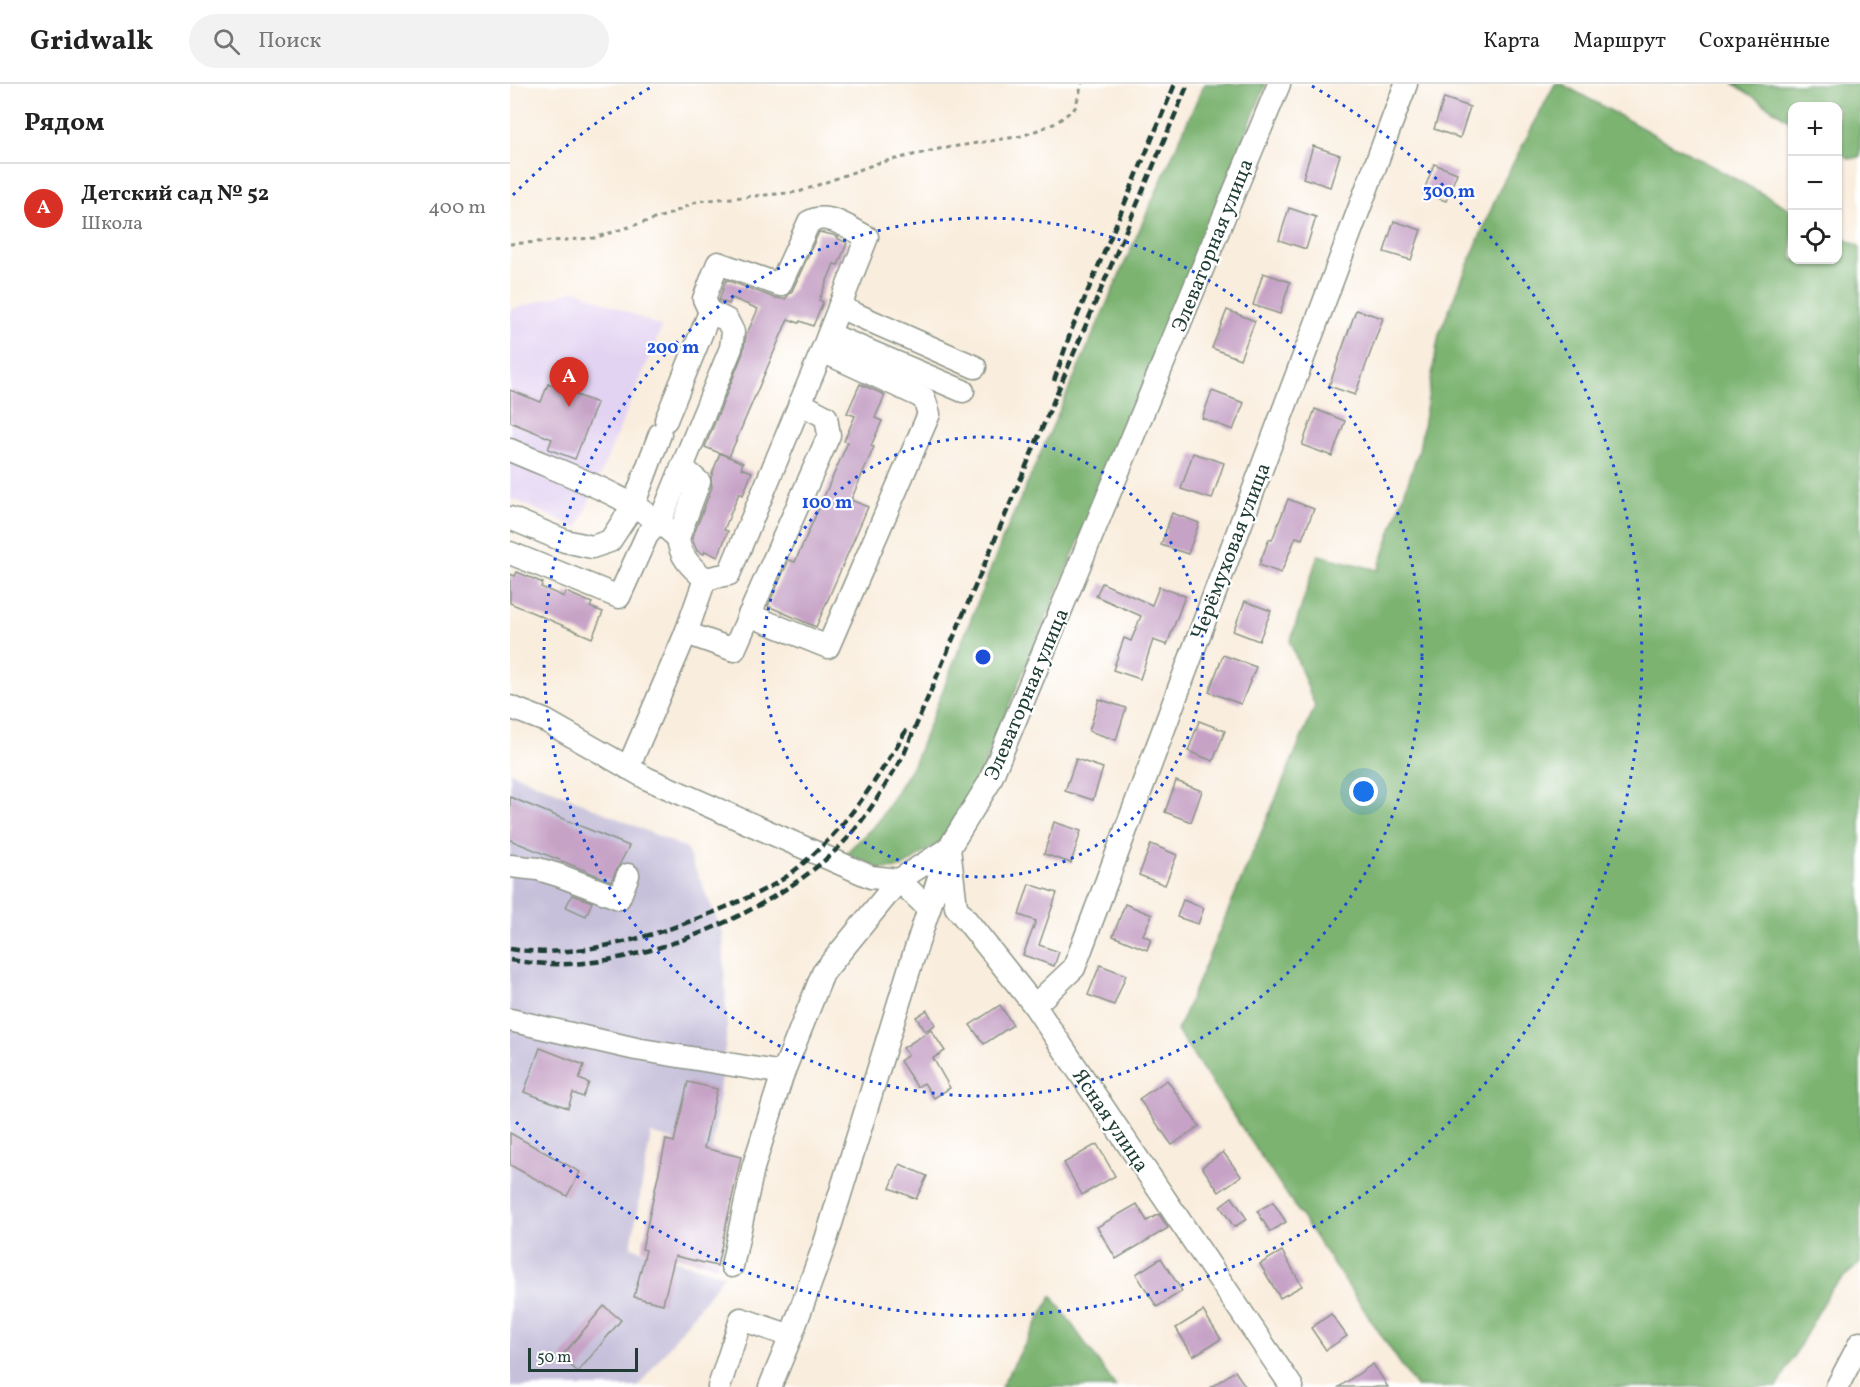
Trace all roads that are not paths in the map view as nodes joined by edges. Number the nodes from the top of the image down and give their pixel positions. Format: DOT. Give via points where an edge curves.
graph roads {
  1 [pos="1278,84"];
  2 [pos="1406,84"];
  3 [pos="839,307"];
  4 [pos="710,312"];
  5 [pos="825,342"];
  6 [pos="975,367"];
  7 [pos="963,391"];
  8 [pos="800,403"];
  9 [pos="510,450"];
  10 [pos="682,467"];
  11 [pos="633,506"];
  12 [pos="510,518"];
  13 [pos="660,521"];
  14 [pos="678,538"];
  15 [pos="510,553"];
  16 [pos="705,579"];
  17 [pos="749,615"];
  18 [pos="687,633"];
  19 [pos="510,707"];
  20 [pos="628,768"];
  21 [pos="949,848"];
  22 [pos="510,866"];
  23 [pos="628,875"];
  24 [pos="899,880"];
  25 [pos="929,909"];
  26 [pos="1034,1005"];
  27 [pos="510,1020"];
  28 [pos="783,1073"];
  29 [pos="732,1266"];
  30 [pos="791,1336"];
  31 [pos="1860,1343"];
  32 [pos="719,1387"];
  33 [pos="770,1387"];
  34 [pos="1292,1387"];
  35 [pos="1837,1387"];
  1 -- 21 [label="street, Элеваторная улица" via="989,783"];
  2 -- 26 [label="street, Черёмуховая улица" via="1074,968"];
  3 -- 4 [label="street" via="867,237 825,217 809,222 780,285 718,263 704,299"];
  3 -- 5 [label="street"];
  3 -- 6 [label="street"];
  4 -- 10 [label="street" via="727,320 733,332 731,348"];
  4 -- 11 [label="street"];
  5 -- 7 [label="street"];
  5 -- 8 [label="street"];
  5 -- 17 [label="street" via="924,398 929,414 828,647"];
  8 -- 16 [label="street" via="729,574"];
  8 -- 17 [label="street" via="826,417 829,435"];
  9 -- 11 [label="street"];
  10 -- 13 [label="street"];
  10 -- 14 [label="street" via="699,482"];
  11 -- 12 [label="street" via="610,541 592,548"];
  11 -- 13 [label="street"];
  13 -- 14 [label="street"];
  13 -- 15 [label="street" via="646,534 619,597"];
  14 -- 16 [label="street" via="680,550 691,567"];
  16 -- 18 [label="street"];
  17 -- 18 [label="street" via="734,650"];
  18 -- 20 [label="street"];
  19 -- 20 [label="street" via="546,721"];
  20 -- 24 [label="street" via="871,877"];
  21 -- 24 [label="street, Элеваторная улица"];
  21 -- 25 [label="street"];
  21 -- 26 [label="street, Ясная улица" via="956,907"];
  22 -- 23 [label="street" via="538,869 619,898"];
  24 -- 25 [label="street"];
  24 -- 28 [label="street, Элеваторная улица" via="822,973"];
  25 -- 30 [label="street" via="825,1243"];
  26 -- 34 [label="street, Ясная улица"];
  27 -- 28 [label="street" via="636,1049"];
  28 -- 29 [label="street, Элеваторная улица" via="753,1168"];
  30 -- 32 [label="street" via="741,1320"];
  30 -- 33 [label="street"];
  31 -- 35 [label="street"];
}
